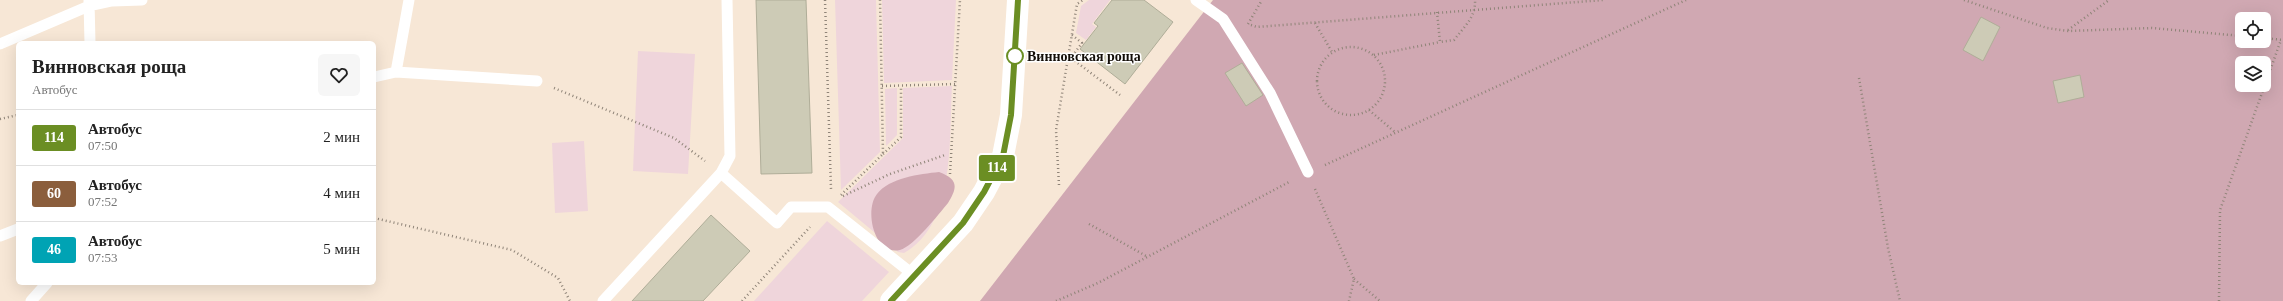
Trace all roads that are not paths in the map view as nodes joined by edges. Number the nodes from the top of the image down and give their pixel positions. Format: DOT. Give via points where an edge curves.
graph roads {
  1 [pos="142,0"];
  2 [pos="409,0"];
  3 [pos="727,0"];
  4 [pos="1018,0"];
  5 [pos="1196,0"];
  6 [pos="89,3"];
  7 [pos="90,41"];
  8 [pos="0,44"];
  9 [pos="396,72"];
  10 [pos="376,77"];
  11 [pos="537,81"];
  12 [pos="1308,172"];
  13 [pos="721,173"];
  14 [pos="16,230"];
  15 [pos="0,236"];
  16 [pos="915,276"];
  17 [pos="45,285"];
  18 [pos="31,301"];
  19 [pos="603,301"];
  20 [pos="891,301"];
  1 -- 6 [label="lane"];
  2 -- 9 [label="lane"];
  3 -- 13 [label="lane" via="730,156"];
  4 -- 16 [label="main road" via="1011,115 1003,156 984,192 963,223"];
  5 -- 12 [label="lane" via="1223,19 1270,93"];
  6 -- 7 [label="lane"];
  6 -- 8 [label="lane"];
  9 -- 10 [label="lane"];
  9 -- 11 [label="lane"];
  13 -- 16 [label="lane" via="777,223 791,207 828,207"];
  13 -- 19 [label="lane"];
  14 -- 15 [label="lane"];
  16 -- 20 [label="main road"];
  17 -- 18 [label="lane"];
}
